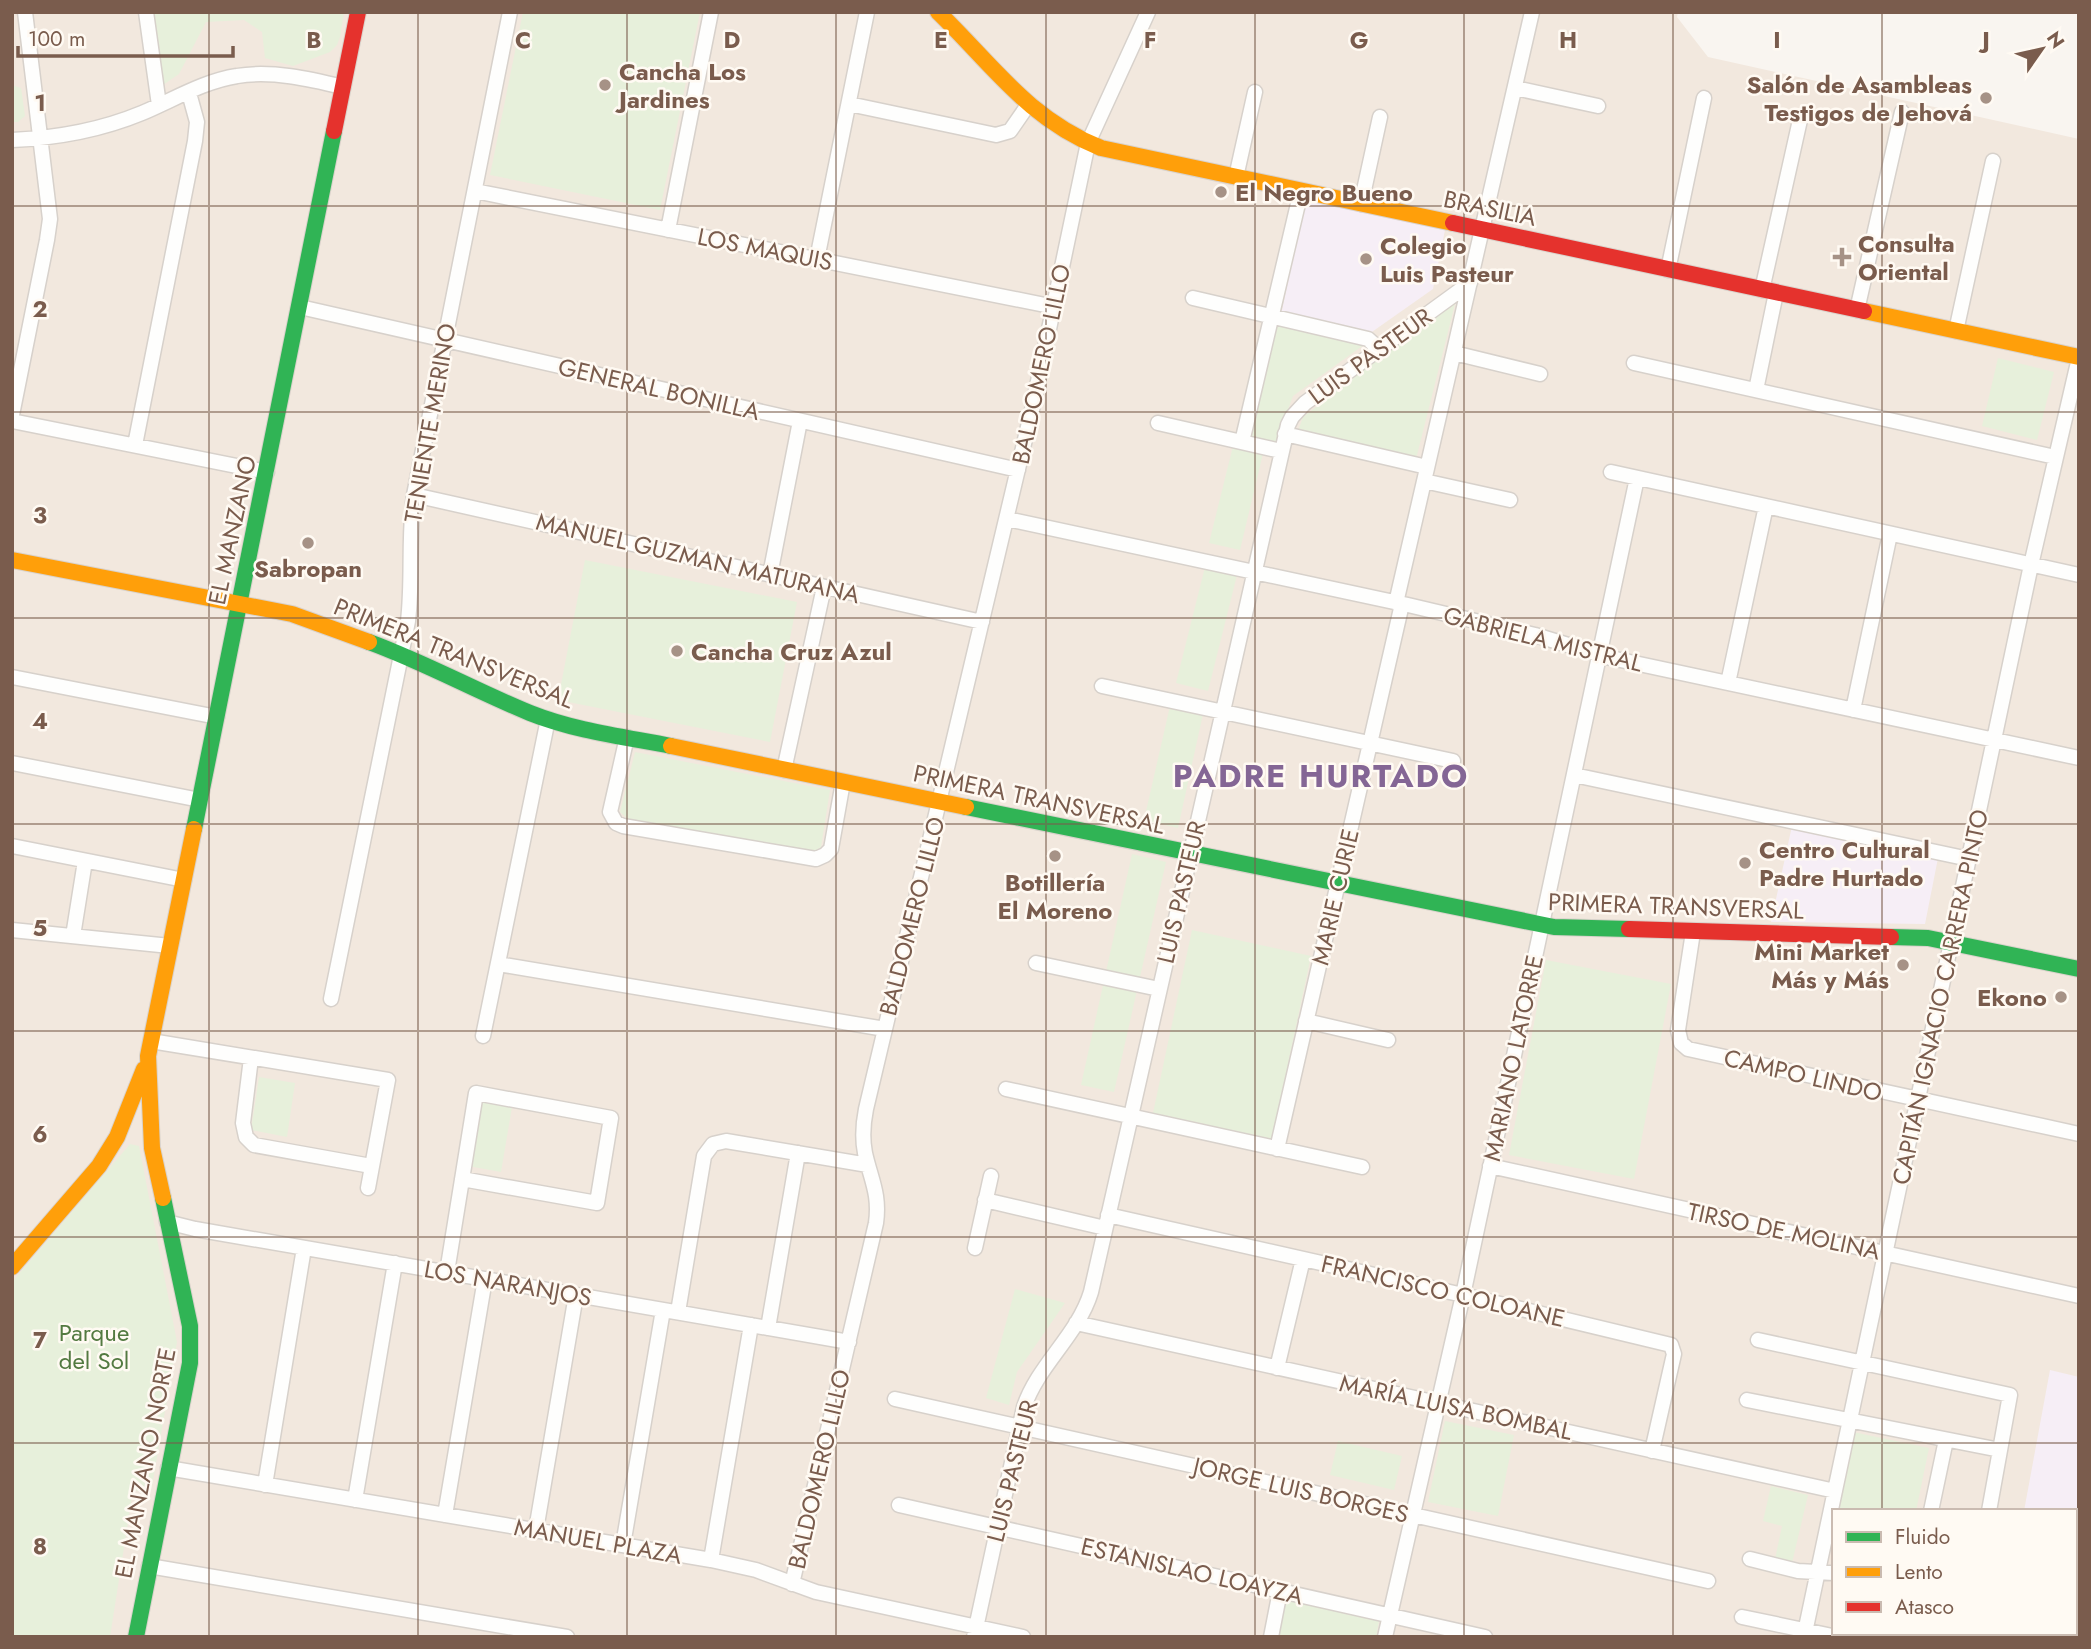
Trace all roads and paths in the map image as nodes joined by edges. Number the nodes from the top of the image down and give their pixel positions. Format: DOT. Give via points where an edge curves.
graph roads {
  1 [pos="25,12"];
  2 [pos="146,12"];
  3 [pos="358,12"];
  4 [pos="510,12"];
  5 [pos="711,12"];
  6 [pos="867,12"];
  7 [pos="938,12"];
  8 [pos="1148,12"];
  9 [pos="1532,12"];
  10 [pos="343,87"];
  11 [pos="1515,88"];
  12 [pos="1255,92"];
  13 [pos="189,93"];
  14 [pos="1704,98"];
  15 [pos="849,104"];
  16 [pos="159,105"];
  17 [pos="1028,105"];
  18 [pos="1598,106"];
  19 [pos="1902,112"];
  20 [pos="1380,117"];
  21 [pos="1800,120"];
  22 [pos="41,139"];
  23 [pos="12,140"];
  24 [pos="1088,143"];
  25 [pos="1993,161"];
  26 [pos="1236,177"];
  27 [pos="475,191"];
  28 [pos="1301,191"];
  29 [pos="1361,204"];
  30 [pos="668,230"];
  31 [pos="1482,230"];
  32 [pos="817,259"];
  33 [pos="1668,270"];
  34 [pos="1470,283"];
  35 [pos="1769,291"];
  36 [pos="1193,298"];
  37 [pos="300,307"];
  38 [pos="1055,307"];
  39 [pos="1857,310"];
  40 [pos="1272,316"];
  41 [pos="1956,331"];
  42 [pos="445,340"];
  43 [pos="1379,349"];
  44 [pos="1454,354"];
  45 [pos="2079,357"];
  46 [pos="1634,363"];
  47 [pos="1540,374"];
  48 [pos="1756,390"];
  49 [pos="12,415"];
  50 [pos="12,421"];
  51 [pos="800,421"];
  52 [pos="1158,423"];
  53 [pos="1285,434"];
  54 [pos="1242,442"];
  55 [pos="135,445"];
  56 [pos="1281,451"];
  57 [pos="2055,457"];
  58 [pos="1018,470"];
  59 [pos="267,472"];
  60 [pos="1611,472"];
  61 [pos="1426,474"];
  62 [pos="1637,478"];
  63 [pos="414,495"];
  64 [pos="1510,500"];
  65 [pos="1766,506"];
  66 [pos="1007,519"];
  67 [pos="1890,534"];
  68 [pos="12,560"];
  69 [pos="2031,565"];
  70 [pos="1252,573"];
  71 [pos="771,575"];
  72 [pos="2079,575"];
  73 [pos="824,587"];
  74 [pos="1399,603"];
  75 [pos="239,605"];
  76 [pos="982,622"];
  77 [pos="402,654"];
  78 [pos="1600,655"];
  79 [pos="12,677"];
  80 [pos="1728,683"];
  81 [pos="1102,686"];
  82 [pos="1853,710"];
  83 [pos="1221,712"];
  84 [pos="217,717"];
  85 [pos="548,719"];
  86 [pos="627,737"];
  87 [pos="1994,740"];
  88 [pos="1370,743"];
  89 [pos="2079,758"];
  90 [pos="1452,761"];
  91 [pos="12,763"];
  92 [pos="784,770"];
  93 [pos="1574,775"];
  94 [pos="843,782"];
  95 [pos="200,800"];
  96 [pos="940,802"];
  97 [pos="12,846"];
  98 [pos="1190,854"];
  99 [pos="1969,859"];
  100 [pos="85,861"];
  101 [pos="184,880"];
  102 [pos="1338,884"];
  103 [pos="1542,924"];
  104 [pos="12,930"];
  105 [pos="1693,932"];
  106 [pos="73,936"];
  107 [pos="1952,942"];
  108 [pos="170,946"];
  109 [pos="1035,963"];
  110 [pos="498,964"];
  111 [pos="2079,969"];
  112 [pos="1159,989"];
  113 [pos="331,999"];
  114 [pos="1306,1021"];
  115 [pos="885,1029"];
  116 [pos="483,1036"];
  117 [pos="1388,1040"];
  118 [pos="150,1048"];
  119 [pos="251,1058"];
  120 [pos="1006,1089"];
  121 [pos="1918,1100"];
  122 [pos="1131,1116"];
  123 [pos="120,1130"];
  124 [pos="150,1134"];
  125 [pos="2079,1134"];
  126 [pos="1277,1149"];
  127 [pos="798,1153"];
  128 [pos="868,1165"];
  129 [pos="371,1166"];
  130 [pos="1490,1166"];
  131 [pos="1362,1167"];
  132 [pos="991,1176"];
  133 [pos="462,1179"];
  134 [pos="368,1188"];
  135 [pos="985,1200"];
  136 [pos="167,1222"];
  137 [pos="1107,1222"];
  138 [pos="304,1248"];
  139 [pos="975,1248"];
  140 [pos="1885,1253"];
  141 [pos="1303,1259"];
  142 [pos="395,1263"];
  143 [pos="13,1264"];
  144 [pos="447,1272"];
  145 [pos="485,1279"];
  146 [pos="576,1295"];
  147 [pos="1463,1295"];
  148 [pos="2079,1296"];
  149 [pos="663,1310"];
  150 [pos="678,1312"];
  151 [pos="1076,1323"];
  152 [pos="751,1325"];
  153 [pos="768,1328"];
  154 [pos="1758,1340"];
  155 [pos="849,1342"];
  156 [pos="1862,1362"];
  157 [pos="1278,1368"];
  158 [pos="895,1399"];
  159 [pos="1747,1400"];
  160 [pos="1438,1403"];
  161 [pos="1850,1421"];
  162 [pos="1019,1427"];
  163 [pos="1945,1440"];
  164 [pos="2000,1450"];
  165 [pos="1652,1451"];
  166 [pos="168,1468"];
  167 [pos="265,1485"];
  168 [pos="1835,1491"];
  169 [pos="355,1500"];
  170 [pos="899,1505"];
  171 [pos="1931,1509"];
  172 [pos="1990,1509"];
  173 [pos="445,1515"];
  174 [pos="1413,1515"];
  175 [pos="998,1527"];
  176 [pos="536,1530"];
  177 [pos="623,1545"];
  178 [pos="1750,1559"];
  179 [pos="711,1560"];
  180 [pos="149,1566"];
  181 [pos="1817,1572"];
  182 [pos="1832,1573"];
  183 [pos="1708,1581"];
  184 [pos="792,1584"];
  185 [pos="1280,1591"];
  186 [pos="1390,1615"];
  187 [pos="1742,1617"];
  188 [pos="975,1632"];
  189 [pos="1805,1633"];
  190 [pos="136,1637"];
  191 [pos="568,1637"];
  192 [pos="1023,1637"];
  193 [pos="1271,1637"];
  194 [pos="1385,1637"];
  195 [pos="1485,1637"];
  196 [pos="1837,1637"];
  1 -- 22 [label="street"];
  2 -- 16 [label="street"];
  3 -- 10 [label="street, EL MANZANO"];
  4 -- 27 [label="street, TENIENTE MERINO"];
  5 -- 30 [label="street"];
  6 -- 15 [label="street"];
  7 -- 17 [label="street, BRASILIA"];
  8 -- 24 [label="street, BALDOMERO LILLO"];
  9 -- 11 [label="street"];
  10 -- 13 [label="street" via="252,74 226,78"];
  10 -- 37 [label="street, EL MANZANO"];
  11 -- 18 [label="street"];
  11 -- 31 [label="street"];
  12 -- 26 [label="street"];
  13 -- 16 [label="street"];
  13 -- 55 [label="street" via="197,122 195,141"];
  14 -- 33 [label="street"];
  15 -- 17 [label="street" via="996,135 1010,131"];
  15 -- 32 [label="street"];
  16 -- 22 [label="street" via="98,128"];
  17 -- 24 [label="street, BRASILIA"];
  19 -- 39 [label="street"];
  20 -- 29 [label="street"];
  21 -- 35 [label="street"];
  22 -- 23 [label="street"];
  22 -- 49 [label="street" via="49,230"];
  24 -- 26 [label="street, BRASILIA"];
  24 -- 38 [label="street, BALDOMERO LILLO"];
  25 -- 41 [label="street"];
  26 -- 28 [label="street, BRASILIA"];
  27 -- 30 [label="street, LOS MAQUIS"];
  27 -- 42 [label="street, TENIENTE MERINO"];
  28 -- 29 [label="street, BRASILIA"];
  28 -- 40 [label="street"];
  29 -- 31 [label="street, BRASILIA"];
  30 -- 32 [label="street, LOS MAQUIS"];
  31 -- 33 [label="street, BRASILIA"];
  31 -- 34 [label="street"];
  32 -- 38 [label="street, LOS MAQUIS"];
  33 -- 35 [label="street, BRASILIA"];
  34 -- 43 [label="street, LUIS PASTEUR"];
  34 -- 44 [label="street, MARIE CURIE"];
  35 -- 39 [label="street, BRASILIA"];
  35 -- 48 [label="street"];
  36 -- 40 [label="street"];
  37 -- 42 [label="street, GENERAL BONILLA"];
  37 -- 59 [label="street, EL MANZANO"];
  38 -- 58 [label="street, BALDOMERO LILLO"];
  39 -- 41 [label="street, BRASILIA"];
  40 -- 43 [label="street" via="1368,339"];
  40 -- 54 [label="street"];
  41 -- 45 [label="street, BRASILIA"];
  42 -- 51 [label="street, GENERAL BONILLA"];
  42 -- 63 [label="street, TENIENTE MERINO"];
  43 -- 53 [label="street, LUIS PASTEUR" via="1298,409"];
  44 -- 47 [label="street"];
  44 -- 61 [label="street, MARIE CURIE"];
  45 -- 57 [label="street, CAPITÁN IGNACIO CARRERA PINTO"];
  46 -- 48 [label="street"];
  48 -- 57 [label="street"];
  50 -- 55 [label="street"];
  51 -- 58 [label="street, GENERAL BONILLA"];
  51 -- 71 [label="street"];
  52 -- 54 [label="street"];
  53 -- 56 [label="street, LUIS PASTEUR"];
  53 -- 61 [label="street"];
  54 -- 56 [label="street"];
  55 -- 59 [label="street"];
  56 -- 70 [label="street, LUIS PASTEUR"];
  57 -- 69 [label="street, CAPITÁN IGNACIO CARRERA PINTO"];
  58 -- 66 [label="street, BALDOMERO LILLO"];
  59 -- 75 [label="street, EL MANZANO"];
  60 -- 62 [label="street"];
  61 -- 64 [label="street"];
  61 -- 74 [label="street, MARIE CURIE"];
  62 -- 65 [label="street"];
  62 -- 78 [label="street, MARIANO LATORRE"];
  63 -- 71 [label="street, MANUEL GUZMAN MATURANA"];
  63 -- 77 [label="street, TENIENTE MERINO" via="410,599"];
  65 -- 67 [label="street"];
  65 -- 80 [label="street"];
  66 -- 70 [label="street, GABRIELA MISTRAL"];
  66 -- 76 [label="street, BALDOMERO LILLO"];
  67 -- 69 [label="street"];
  67 -- 82 [label="street"];
  68 -- 75 [label="street, PRIMERA TRANSVERSAL"];
  69 -- 72 [label="street"];
  69 -- 87 [label="street, CAPITÁN IGNACIO CARRERA PINTO"];
  70 -- 74 [label="street, GABRIELA MISTRAL"];
  70 -- 83 [label="street, LUIS PASTEUR"];
  71 -- 73 [label="street, MANUEL GUZMAN MATURANA"];
  73 -- 76 [label="street, MANUEL GUZMAN MATURANA"];
  73 -- 92 [label="street"];
  74 -- 78 [label="street, GABRIELA MISTRAL"];
  74 -- 88 [label="street, MARIE CURIE"];
  75 -- 77 [label="street, PRIMERA TRANSVERSAL" via="292,614"];
  75 -- 84 [label="street, EL MANZANO"];
  76 -- 96 [label="street, BALDOMERO LILLO"];
  77 -- 85 [label="street, PRIMERA TRANSVERSAL"];
  77 -- 113 [label="street, TENIENTE MERINO"];
  78 -- 80 [label="street, GABRIELA MISTRAL"];
  78 -- 93 [label="street, MARIANO LATORRE"];
  79 -- 84 [label="street"];
  80 -- 82 [label="street, GABRIELA MISTRAL"];
  81 -- 83 [label="street"];
  82 -- 87 [label="street, GABRIELA MISTRAL"];
  83 -- 88 [label="street"];
  83 -- 98 [label="street, LUIS PASTEUR"];
  84 -- 95 [label="street, EL MANZANO"];
  85 -- 86 [label="street, PRIMERA TRANSVERSAL"];
  85 -- 110 [label="street"];
  86 -- 92 [label="street, PRIMERA TRANSVERSAL"];
  86 -- 94 [label="street" via="610,812 623,826 817,859 831,849"];
  87 -- 89 [label="street, GABRIELA MISTRAL"];
  87 -- 99 [label="street, CAPITÁN IGNACIO CARRERA PINTO"];
  88 -- 90 [label="street"];
  88 -- 102 [label="street, MARIE CURIE"];
  91 -- 95 [label="street"];
  92 -- 94 [label="street, PRIMERA TRANSVERSAL"];
  93 -- 99 [label="street"];
  93 -- 103 [label="street, MARIANO LATORRE"];
  94 -- 96 [label="street, PRIMERA TRANSVERSAL"];
  95 -- 101 [label="street, EL MANZANO"];
  96 -- 98 [label="street, PRIMERA TRANSVERSAL"];
  96 -- 115 [label="street, BALDOMERO LILLO"];
  97 -- 100 [label="street"];
  98 -- 102 [label="street, PRIMERA TRANSVERSAL"];
  98 -- 112 [label="street, LUIS PASTEUR"];
  99 -- 107 [label="street, CAPITÁN IGNACIO CARRERA PINTO"];
  100 -- 101 [label="street"];
  100 -- 106 [label="street"];
  101 -- 108 [label="street, EL MANZANO"];
  102 -- 103 [label="street, PRIMERA TRANSVERSAL"];
  102 -- 114 [label="street, MARIE CURIE"];
  103 -- 105 [label="street, PRIMERA TRANSVERSAL"];
  103 -- 130 [label="street, MARIANO LATORRE"];
  104 -- 106 [label="street"];
  105 -- 107 [label="street, PRIMERA TRANSVERSAL" via="1916,937"];
  105 -- 121 [label="street, CAMPO LINDO" via="1678,1030 1685,1046"];
  106 -- 108 [label="street"];
  107 -- 111 [label="street, PRIMERA TRANSVERSAL"];
  107 -- 121 [label="street, CAPITÁN IGNACIO CARRERA PINTO"];
  108 -- 118 [label="street, EL MANZANO"];
  109 -- 112 [label="street"];
  110 -- 115 [label="street"];
  110 -- 116 [label="street"];
  112 -- 122 [label="street, LUIS PASTEUR"];
  114 -- 117 [label="street"];
  114 -- 126 [label="street, MARIE CURIE"];
  115 -- 128 [label="street, BALDOMERO LILLO" via="863,1122"];
  118 -- 119 [label="street"];
  118 -- 123 [label="street, EL MANZANO"];
  118 -- 124 [label="street, EL MANZANO"];
  119 -- 129 [label="street" via="243,1123 246,1137 254,1145"];
  119 -- 129 [label="street" via="388,1080"];
  120 -- 122 [label="street"];
  121 -- 125 [label="street, CAMPO LINDO"];
  121 -- 140 [label="street, CAPITÁN IGNACIO CARRERA PINTO"];
  122 -- 126 [label="street"];
  122 -- 137 [label="street, LUIS PASTEUR"];
  123 -- 124 [label="street"];
  123 -- 143 [label="street, EL MANZANO" via="91,1176"];
  124 -- 136 [label="street, EL MANZANO NORTE"];
  126 -- 131 [label="street"];
  127 -- 128 [label="street"];
  127 -- 150 [label="street" via="726,1141 709,1147"];
  127 -- 153 [label="street"];
  128 -- 155 [label="street, BALDOMERO LILLO" via="877,1214"];
  129 -- 134 [label="street"];
  130 -- 140 [label="street, TIRSO DE MOLINA"];
  130 -- 147 [label="street, MARIANO LATORRE"];
  132 -- 135 [label="street"];
  133 -- 133 [label="street" via="476,1093 611,1118 597,1203"];
  133 -- 144 [label="street"];
  135 -- 137 [label="street, FRANCISCO COLOANE"];
  135 -- 139 [label="street"];
  136 -- 138 [label="street, LOS NARANJOS"];
  136 -- 166 [label="street, EL MANZANO NORTE" via="191,1343"];
  137 -- 141 [label="street, FRANCISCO COLOANE"];
  137 -- 151 [label="street, LUIS PASTEUR" via="1091,1292"];
  138 -- 142 [label="street, LOS NARANJOS"];
  138 -- 167 [label="street"];
  140 -- 148 [label="street, TIRSO DE MOLINA"];
  140 -- 156 [label="street, CAPITÁN IGNACIO CARRERA PINTO"];
  141 -- 147 [label="street, FRANCISCO COLOANE"];
  141 -- 157 [label="street"];
  142 -- 144 [label="street, LOS NARANJOS"];
  142 -- 169 [label="street"];
  144 -- 145 [label="street, LOS NARANJOS"];
  145 -- 146 [label="street, LOS NARANJOS"];
  145 -- 173 [label="street"];
  146 -- 149 [label="street, LOS NARANJOS"];
  146 -- 176 [label="street"];
  147 -- 160 [label="street, MARIANO LATORRE"];
  147 -- 165 [label="street, FRANCISCO COLOANE" via="1671,1345 1674,1354"];
  149 -- 150 [label="street, LOS NARANJOS"];
  149 -- 177 [label="street"];
  150 -- 152 [label="street, LOS NARANJOS"];
  151 -- 157 [label="street, MARÍA LUISA BOMBAL"];
  151 -- 162 [label="street, LUIS PASTEUR" via="1030,1392"];
  152 -- 153 [label="street, LOS NARANJOS"];
  152 -- 179 [label="street"];
  153 -- 155 [label="street, LOS NARANJOS"];
  154 -- 156 [label="street"];
  155 -- 184 [label="street, BALDOMERO LILLO"];
  156 -- 161 [label="street, CAPITÁN IGNACIO CARRERA PINTO"];
  156 -- 164 [label="street" via="2010,1395"];
  157 -- 160 [label="street, MARÍA LUISA BOMBAL"];
  158 -- 162 [label="street, JORGE LUIS BORGES"];
  159 -- 161 [label="street"];
  160 -- 165 [label="street, MARÍA LUISA BOMBAL"];
  160 -- 174 [label="street, MARIANO LATORRE"];
  161 -- 163 [label="street"];
  161 -- 168 [label="street, CAPITÁN IGNACIO CARRERA PINTO"];
  162 -- 174 [label="street, JORGE LUIS BORGES"];
  162 -- 175 [label="street, LUIS PASTEUR"];
  163 -- 164 [label="street"];
  163 -- 171 [label="street"];
  164 -- 172 [label="street"];
  165 -- 168 [label="street, MARÍA LUISA BOMBAL"];
  166 -- 167 [label="street, MANUEL PLAZA"];
  166 -- 180 [label="street, EL MANZANO NORTE"];
  167 -- 169 [label="street, MANUEL PLAZA"];
  168 -- 181 [label="street, CAPITÁN IGNACIO CARRERA PINTO"];
  169 -- 173 [label="street, MANUEL PLAZA"];
  170 -- 175 [label="street, ESTANISLAO LOAYZA"];
  173 -- 176 [label="street, MANUEL PLAZA"];
  174 -- 183 [label="street, JORGE LUIS BORGES"];
  174 -- 186 [label="street, MARIANO LATORRE"];
  175 -- 185 [label="street, ESTANISLAO LOAYZA"];
  175 -- 188 [label="street, LUIS PASTEUR"];
  176 -- 177 [label="street, MANUEL PLAZA"];
  177 -- 179 [label="street, MANUEL PLAZA"];
  178 -- 181 [label="street"];
  179 -- 184 [label="street, MANUEL PLAZA"];
  180 -- 190 [label="street, EL MANZANO NORTE"];
  180 -- 191 [label="street"];
  181 -- 182 [label="street"];
  181 -- 189 [label="street, CAPITÁN IGNACIO CARRERA PINTO"];
  184 -- 188 [label="street, MANUEL PLAZA"];
  185 -- 186 [label="street, ESTANISLAO LOAYZA"];
  185 -- 193 [label="street"];
  186 -- 194 [label="street, MARIANO LATORRE"];
  186 -- 195 [label="street, ESTANISLAO LOAYZA"];
  187 -- 189 [label="street"];
  188 -- 192 [label="street, MANUEL PLAZA"];
  189 -- 196 [label="street"];
}
